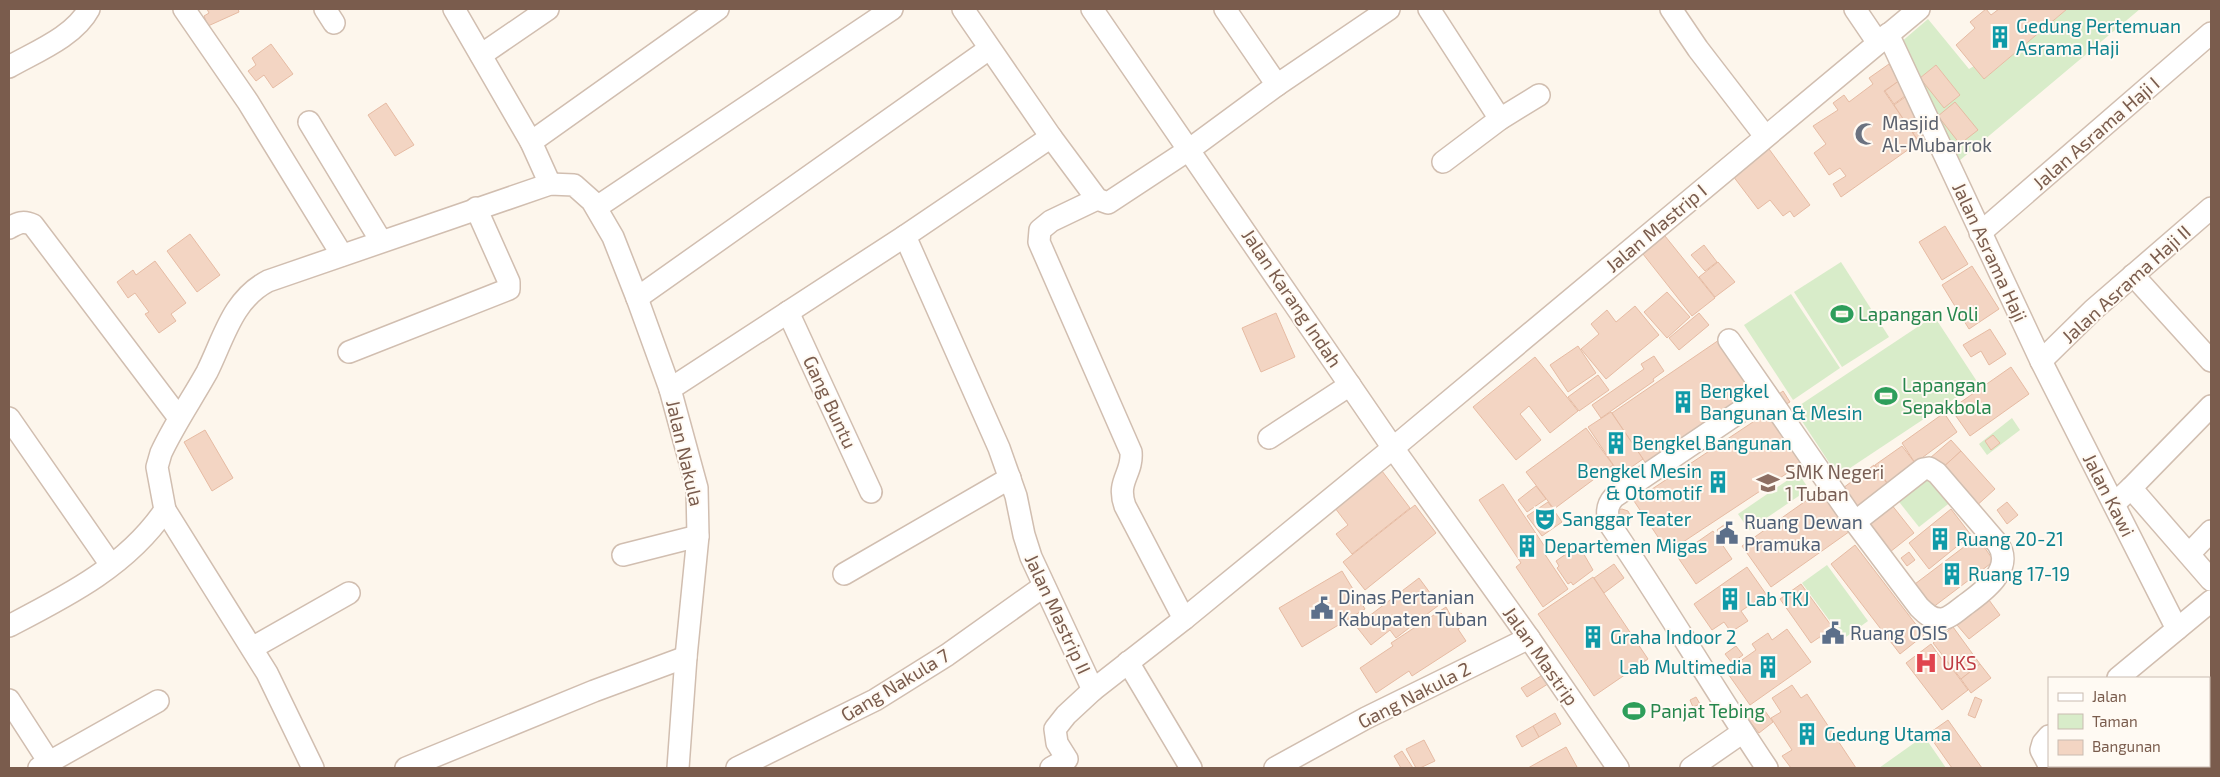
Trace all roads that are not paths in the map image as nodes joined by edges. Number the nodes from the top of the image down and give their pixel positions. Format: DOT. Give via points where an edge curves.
graph roads {
  1 [pos="89,9"];
  2 [pos="184,9"];
  3 [pos="454,9"];
  4 [pos="548,9"];
  5 [pos="718,9"];
  6 [pos="892,9"];
  7 [pos="963,9"];
  8 [pos="1092,9"];
  9 [pos="1389,9"];
  10 [pos="1429,9"];
  11 [pos="1671,9"];
  12 [pos="1855,9"];
  13 [pos="1919,9"];
  14 [pos="1228,10"];
  15 [pos="2211,33"];
  16 [pos="1883,38"];
  17 [pos="990,49"];
  18 [pos="481,55"];
  19 [pos="9,67"];
  20 [pos="1277,85"];
  21 [pos="1539,95"];
  22 [pos="1500,120"];
  23 [pos="308,122"];
  24 [pos="1765,136"];
  25 [pos="1050,137"];
  26 [pos="531,142"];
  27 [pos="1190,149"];
  28 [pos="1443,162"];
  29 [pos="550,184"];
  30 [pos="1097,199"];
  31 [pos="597,207"];
  32 [pos="476,208"];
  33 [pos="2211,208"];
  34 [pos="9,228"];
  35 [pos="1980,233"];
  36 [pos="905,236"];
  37 [pos="381,241"];
  38 [pos="342,255"];
  39 [pos="2133,275"];
  40 [pos="637,298"];
  41 [pos="788,312"];
  42 [pos="1729,340"];
  43 [pos="349,352"];
  44 [pos="2041,361"];
  45 [pos="2211,361"];
  46 [pos="1350,385"];
  47 [pos="670,389"];
  48 [pos="1766,394"];
  49 [pos="2211,406"];
  50 [pos="9,418"];
  51 [pos="179,418"];
  52 [pos="1268,438"];
  53 [pos="1393,448"];
  54 [pos="1010,478"];
  55 [pos="2130,488"];
  56 [pos="872,492"];
  57 [pos="2114,504"];
  58 [pos="165,510"];
  59 [pos="1855,522"];
  60 [pos="2211,532"];
  61 [pos="698,536"];
  62 [pos="2190,553"];
  63 [pos="623,555"];
  64 [pos="111,565"];
  65 [pos="844,574"];
  66 [pos="2211,580"];
  67 [pos="1044,586"];
  68 [pos="349,592"];
  69 [pos="2211,601"];
  70 [pos="1184,619"];
  71 [pos="9,626"];
  72 [pos="2177,630"];
  73 [pos="1528,638"];
  74 [pos="252,648"];
  75 [pos="686,657"];
  76 [pos="1128,662"];
  77 [pos="2119,677"];
  78 [pos="1093,690"];
  79 [pos="9,700"];
  80 [pos="158,701"];
  81 [pos="1743,732"];
  82 [pos="1305,761"];
  83 [pos="44,765"];
  84 [pos="1064,765"];
  85 [pos="313,768"];
  86 [pos="406,768"];
  87 [pos="678,768"];
  88 [pos="737,768"];
  89 [pos="1191,768"];
  90 [pos="1275,768"];
  91 [pos="1618,768"];
  92 [pos="1691,768"];
  93 [pos="1767,768"];
  1 -- 19 [label="street" via="73,29"];
  2 -- 38 [label="street" via="248,102"];
  3 -- 18 [label="street"];
  4 -- 18 [label="street"];
  5 -- 26 [label="street"];
  6 -- 31 [label="street"];
  7 -- 17 [label="street"];
  8 -- 27 [label="street, Jalan Karang Indah"];
  9 -- 20 [label="street"];
  10 -- 22 [label="street"];
  11 -- 24 [label="street"];
  12 -- 16 [label="street, Jalan Asrama Haji"];
  13 -- 16 [label="street, Jalan Mastrip I"];
  14 -- 20 [label="street"];
  15 -- 35 [label="street, Jalan Asrama Haji I"];
  16 -- 24 [label="street, Jalan Mastrip I"];
  16 -- 35 [label="street, Jalan Asrama Haji"];
  17 -- 25 [label="street"];
  17 -- 40 [label="street"];
  18 -- 26 [label="street"];
  20 -- 27 [label="street"];
  21 -- 22 [label="street"];
  22 -- 28 [label="street"];
  23 -- 37 [label="street"];
  24 -- 53 [label="street, Jalan Mastrip I"];
  25 -- 30 [label="street"];
  25 -- 36 [label="street"];
  26 -- 29 [label="street"];
  27 -- 30 [label="street" via="1116,199 1108,203"];
  27 -- 46 [label="street, Jalan Karang Indah"];
  29 -- 31 [label="street, Jalan Nakula" via="574,185"];
  29 -- 32 [label="street"];
  30 -- 70 [label="street" via="1051,221 1040,230 1039,242 1131,452 1132,460 1121,491 1125,506"];
  31 -- 40 [label="street, Jalan Nakula" via="614,237"];
  32 -- 37 [label="street"];
  32 -- 43 [label="street" via="508,282 508,289"];
  33 -- 39 [label="street, Jalan Asrama Haji II"];
  34 -- 51 [label="street" via="18,222 33,225"];
  35 -- 44 [label="street, Jalan Asrama Haji"];
  36 -- 41 [label="street"];
  36 -- 54 [label="street, Jalan Mastrip II"];
  37 -- 38 [label="street"];
  38 -- 51 [label="street" via="254,288 236,310"];
  39 -- 44 [label="street, Jalan Asrama Haji II"];
  39 -- 45 [label="street"];
  40 -- 47 [label="street, Jalan Nakula"];
  41 -- 47 [label="street"];
  41 -- 56 [label="street, Gang Buntu"];
  42 -- 48 [label="street"];
  44 -- 57 [label="street, Jalan Kawi"];
  46 -- 52 [label="street"];
  46 -- 53 [label="street, Jalan Karang Indah"];
  47 -- 61 [label="street, Jalan Nakula" via="697,488"];
  48 -- 59 [label="street"];
  48 -- 81 [label="street" via="1614,497 1607,511 1611,526"];
  49 -- 55 [label="street"];
  50 -- 64 [label="street"];
  51 -- 58 [label="street" via="157,468"];
  53 -- 70 [label="street, Jalan Mastrip II"];
  53 -- 73 [label="street, Jalan Mastrip"];
  54 -- 65 [label="street"];
  54 -- 67 [label="street, Jalan Mastrip II" via="1026,543"];
  55 -- 57 [label="street"];
  55 -- 62 [label="street"];
  57 -- 72 [label="street, Jalan Kawi"];
  58 -- 64 [label="street" via="144,537"];
  58 -- 74 [label="street"];
  59 -- 59 [label="street" via="1902,587 1924,612 1935,618 1947,617 1982,592 2001,567 2003,555 1998,544 1929,468 1923,469"];
  60 -- 62 [label="street"];
  61 -- 63 [label="street"];
  61 -- 75 [label="street, Jalan Nakula"];
  62 -- 66 [label="street"];
  64 -- 71 [label="street" via="82,587"];
  67 -- 78 [label="street, Jalan Mastrip II"];
  67 -- 88 [label="street, Gang Nakula 7" via="883,696"];
  68 -- 74 [label="street"];
  69 -- 72 [label="street"];
  70 -- 76 [label="street, Jalan Mastrip II"];
  72 -- 77 [label="street"];
  73 -- 82 [label="street, Gang Nakula 2" via="1383,710"];
  73 -- 91 [label="street, Jalan Mastrip"];
  74 -- 85 [label="street"];
  75 -- 86 [label="street"];
  75 -- 87 [label="street, Jalan Nakula"];
  76 -- 78 [label="street, Jalan Mastrip II"];
  76 -- 89 [label="street"];
  78 -- 84 [label="street" via="1055,729"];
  79 -- 83 [label="street"];
  80 -- 83 [label="street"];
  81 -- 92 [label="street"];
  81 -- 93 [label="street"];
  82 -- 90 [label="street, Gang Nakula 2"];
}
